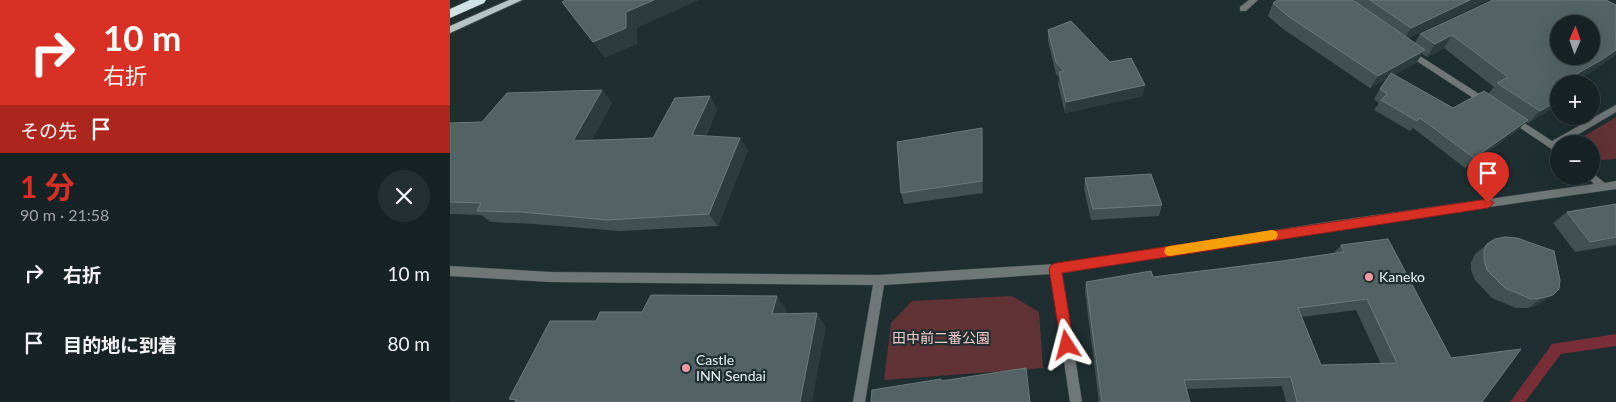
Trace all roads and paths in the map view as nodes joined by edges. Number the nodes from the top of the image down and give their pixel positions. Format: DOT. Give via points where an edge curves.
graph roads {
  1 [pos="480,0"];
  2 [pos="517,0"];
  3 [pos="1254,0"];
  4 [pos="1243,9"];
  5 [pos="450,14"];
  6 [pos="450,30"];
  7 [pos="1410,43"];
  8 [pos="1494,107"];
  9 [pos="1616,108"];
  10 [pos="1502,112"];
  11 [pos="1575,135"];
  12 [pos="1550,145"];
  13 [pos="1600,184"];
  14 [pos="1616,185"];
  15 [pos="1604,187"];
  16 [pos="1056,269"];
  17 [pos="450,271"];
  18 [pos="879,280"];
  19 [pos="859,402"];
  20 [pos="1076,402"];
  1 -- 5 [label="highway"];
  2 -- 6 [label="main road"];
  3 -- 4 [label="street"];
  7 -- 8 [label="street" via="1402,47"];
  9 -- 11 [label="street"];
  10 -- 12 [label="street"];
  13 -- 15 [label="street"];
  14 -- 15 [label="street"];
  15 -- 16 [label="street"];
  16 -- 18 [label="street"];
  16 -- 20 [label="street"];
  17 -- 18 [label="street" via="550,277"];
  18 -- 19 [label="street"];
}
